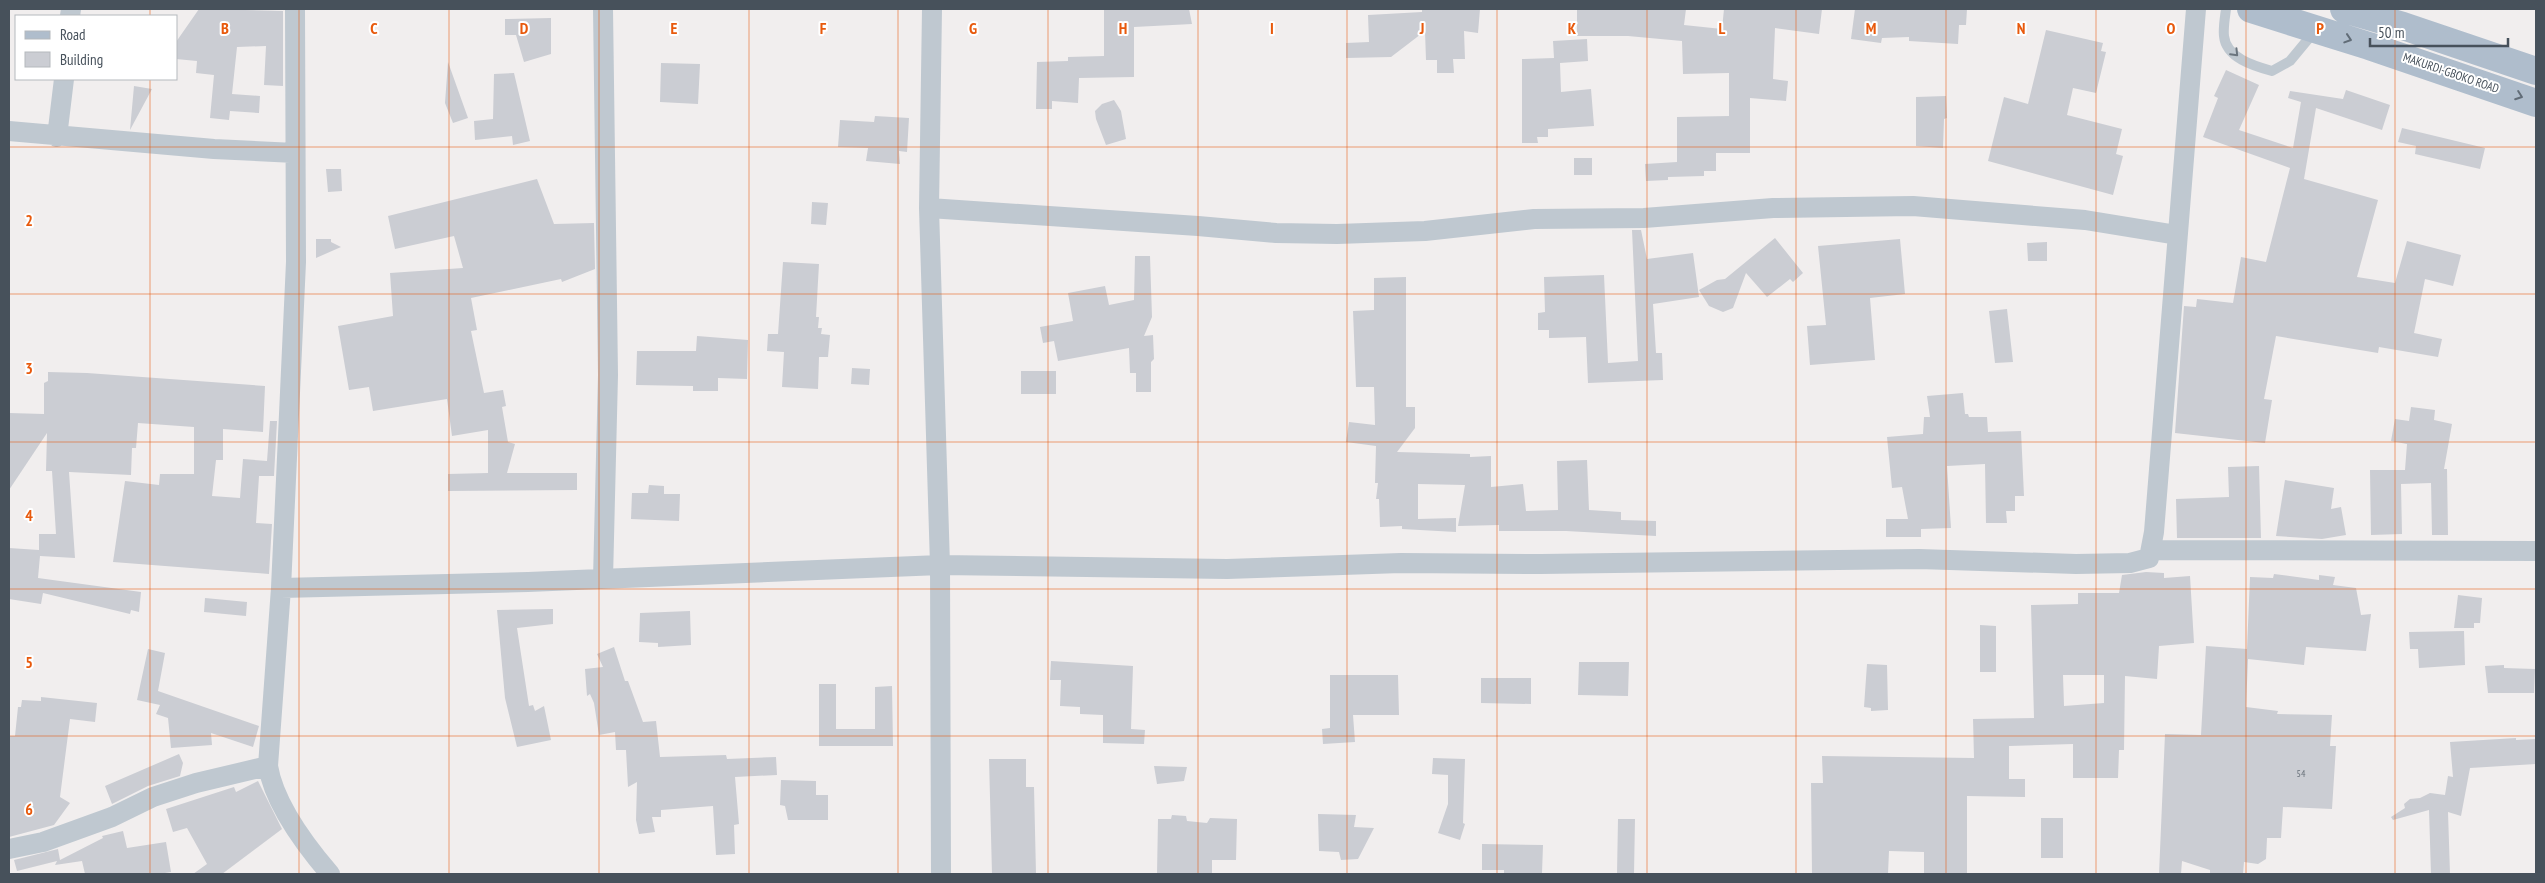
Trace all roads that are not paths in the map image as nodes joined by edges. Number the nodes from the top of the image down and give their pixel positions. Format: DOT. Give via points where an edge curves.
graph roads {
  1 [pos="295,9"];
  2 [pos="603,9"];
  3 [pos="932,9"];
  4 [pos="2196,9"];
  5 [pos="2226,9"];
  6 [pos="2251,9"];
  7 [pos="2344,9"];
  8 [pos="2317,29"];
  9 [pos="2536,71"];
  10 [pos="64,80"];
  11 [pos="2536,103"];
  12 [pos="9,131"];
  13 [pos="57,137"];
  14 [pos="295,153"];
  15 [pos="930,208"];
  16 [pos="2177,235"];
  17 [pos="2152,550"];
  18 [pos="2536,551"];
  19 [pos="940,565"];
  20 [pos="603,578"];
  21 [pos="281,588"];
  22 [pos="268,766"];
  23 [pos="9,849"];
  24 [pos="330,874"];
  25 [pos="941,874"];
  1 -- 14 [label="street"];
  2 -- 20 [label="street" via="608,375"];
  3 -- 15 [label="street"];
  4 -- 16 [label="street"];
  5 -- 8 [label="lane, one-way" via="2224,38 2234,54 2250,65 2272,71 2290,62"];
  6 -- 8 [label="main road, MAKURDI-GBOKO ROAD"];
  7 -- 9 [label="main road"];
  8 -- 11 [label="main road, MAKURDI-GBOKO ROAD, one-way"];
  10 -- 13 [label="street"];
  12 -- 13 [label="street"];
  13 -- 14 [label="street"];
  14 -- 21 [label="street" via="296,262"];
  15 -- 16 [label="street" via="1276,233 1337,234 1425,231 1534,219 1644,218 1773,208 1913,206 2085,220"];
  15 -- 19 [label="street"];
  16 -- 17 [label="street"];
  17 -- 18 [label="street"];
  17 -- 19 [label="street" via="2150,558 2130,562 2076,564 1919,559 1401,563 1227,568"];
  19 -- 20 [label="street"];
  19 -- 25 [label="street"];
  20 -- 21 [label="street"];
  21 -- 22 [label="street"];
  22 -- 23 [label="street" via="196,783 43,842"];
  22 -- 24 [label="street" via="270,780 279,799"];
}
